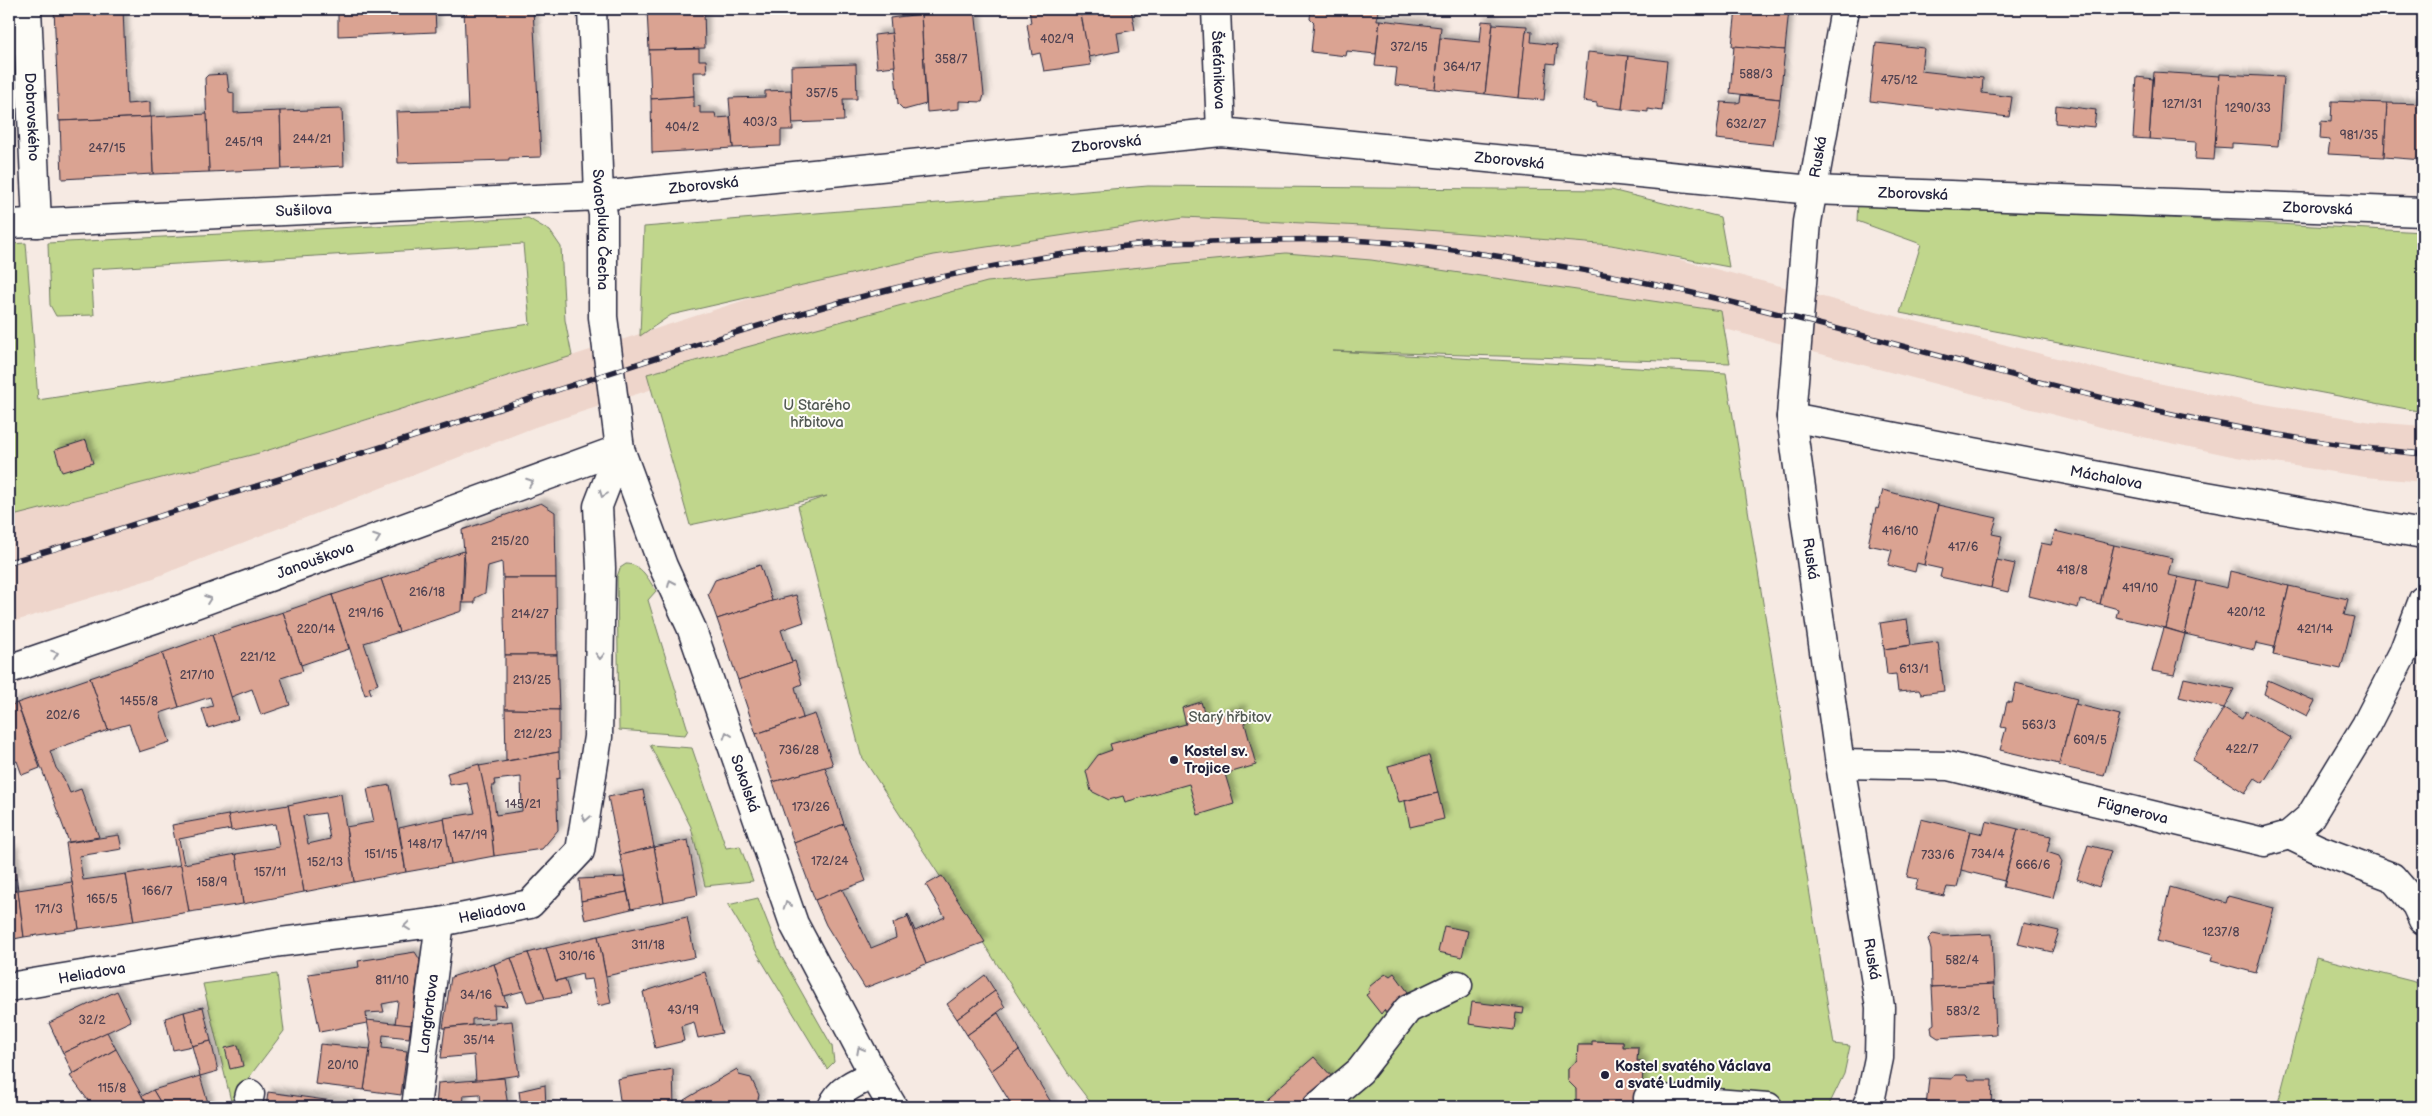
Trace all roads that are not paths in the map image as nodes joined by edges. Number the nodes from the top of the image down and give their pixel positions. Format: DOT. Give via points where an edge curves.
graph roads {
  1 [pos="27,9"];
  2 [pos="592,9"];
  3 [pos="1216,9"];
  4 [pos="1845,9"];
  5 [pos="1221,132"];
  6 [pos="1812,190"];
  7 [pos="599,196"];
  8 [pos="2423,212"];
  9 [pos="37,223"];
  10 [pos="9,224"];
  11 [pos="1791,417"];
  12 [pos="620,449"];
  13 [pos="2423,534"];
  14 [pos="2423,600"];
  15 [pos="9,670"];
  16 [pos="1840,764"];
  17 [pos="2289,835"];
  18 [pos="2423,920"];
  19 [pos="440,922"];
  20 [pos="1458,985"];
  21 [pos="9,987"];
  22 [pos="874,1075"];
  23 [pos="1648,1098"];
  24 [pos="416,1107"];
  25 [pos="832,1107"];
  26 [pos="893,1107"];
  27 [pos="1317,1107"];
  28 [pos="1768,1107"];
  29 [pos="1866,1107"];
  1 -- 9 [label="street, Dobrovského"];
  2 -- 7 [label="street, Svatopluka Čecha"];
  3 -- 5 [label="street, Štefánikova"];
  4 -- 6 [label="street, Ruská"];
  5 -- 6 [label="street, Zborovská"];
  5 -- 7 [label="street, Zborovská"];
  6 -- 8 [label="street, Zborovská"];
  6 -- 11 [label="street, Ruská"];
  7 -- 9 [label="street, Sušilova"];
  7 -- 12 [label="street, Svatopluka Čecha" via="603,214 603,317"];
  9 -- 10 [label="street, Sušilova"];
  11 -- 13 [label="street, Máchalova"];
  11 -- 16 [label="street, Ruská"];
  15 -- 12 [label="street, Janouškova, one-way"];
  12 -- 19 [label="street, Heliadova, one-way" via="598,506 601,568 598,737 580,852 530,904"];
  22 -- 12 [label="street, Sokolská, one-way" via="794,924 691,627 663,566"];
  14 -- 17 [label="street, Fügnerova" via="2403,654 2366,725 2310,817"];
  16 -- 17 [label="street, Fügnerova" via="1948,766 2264,842"];
  16 -- 29 [label="street, Ruská" via="1880,1007 1879,1058"];
  17 -- 18 [label="street" via="2392,877 2416,904"];
  19 -- 21 [label="street, Heliadova, one-way" via="281,942"];
  19 -- 24 [label="street, Langfortova"];
  20 -- 27 [label="street" via="1408,1009 1360,1071"];
  22 -- 25 [label="street" via="836,1096"];
  22 -- 26 [label="street, Sokolská"];
  23 -- 28 [label="street"];
}
